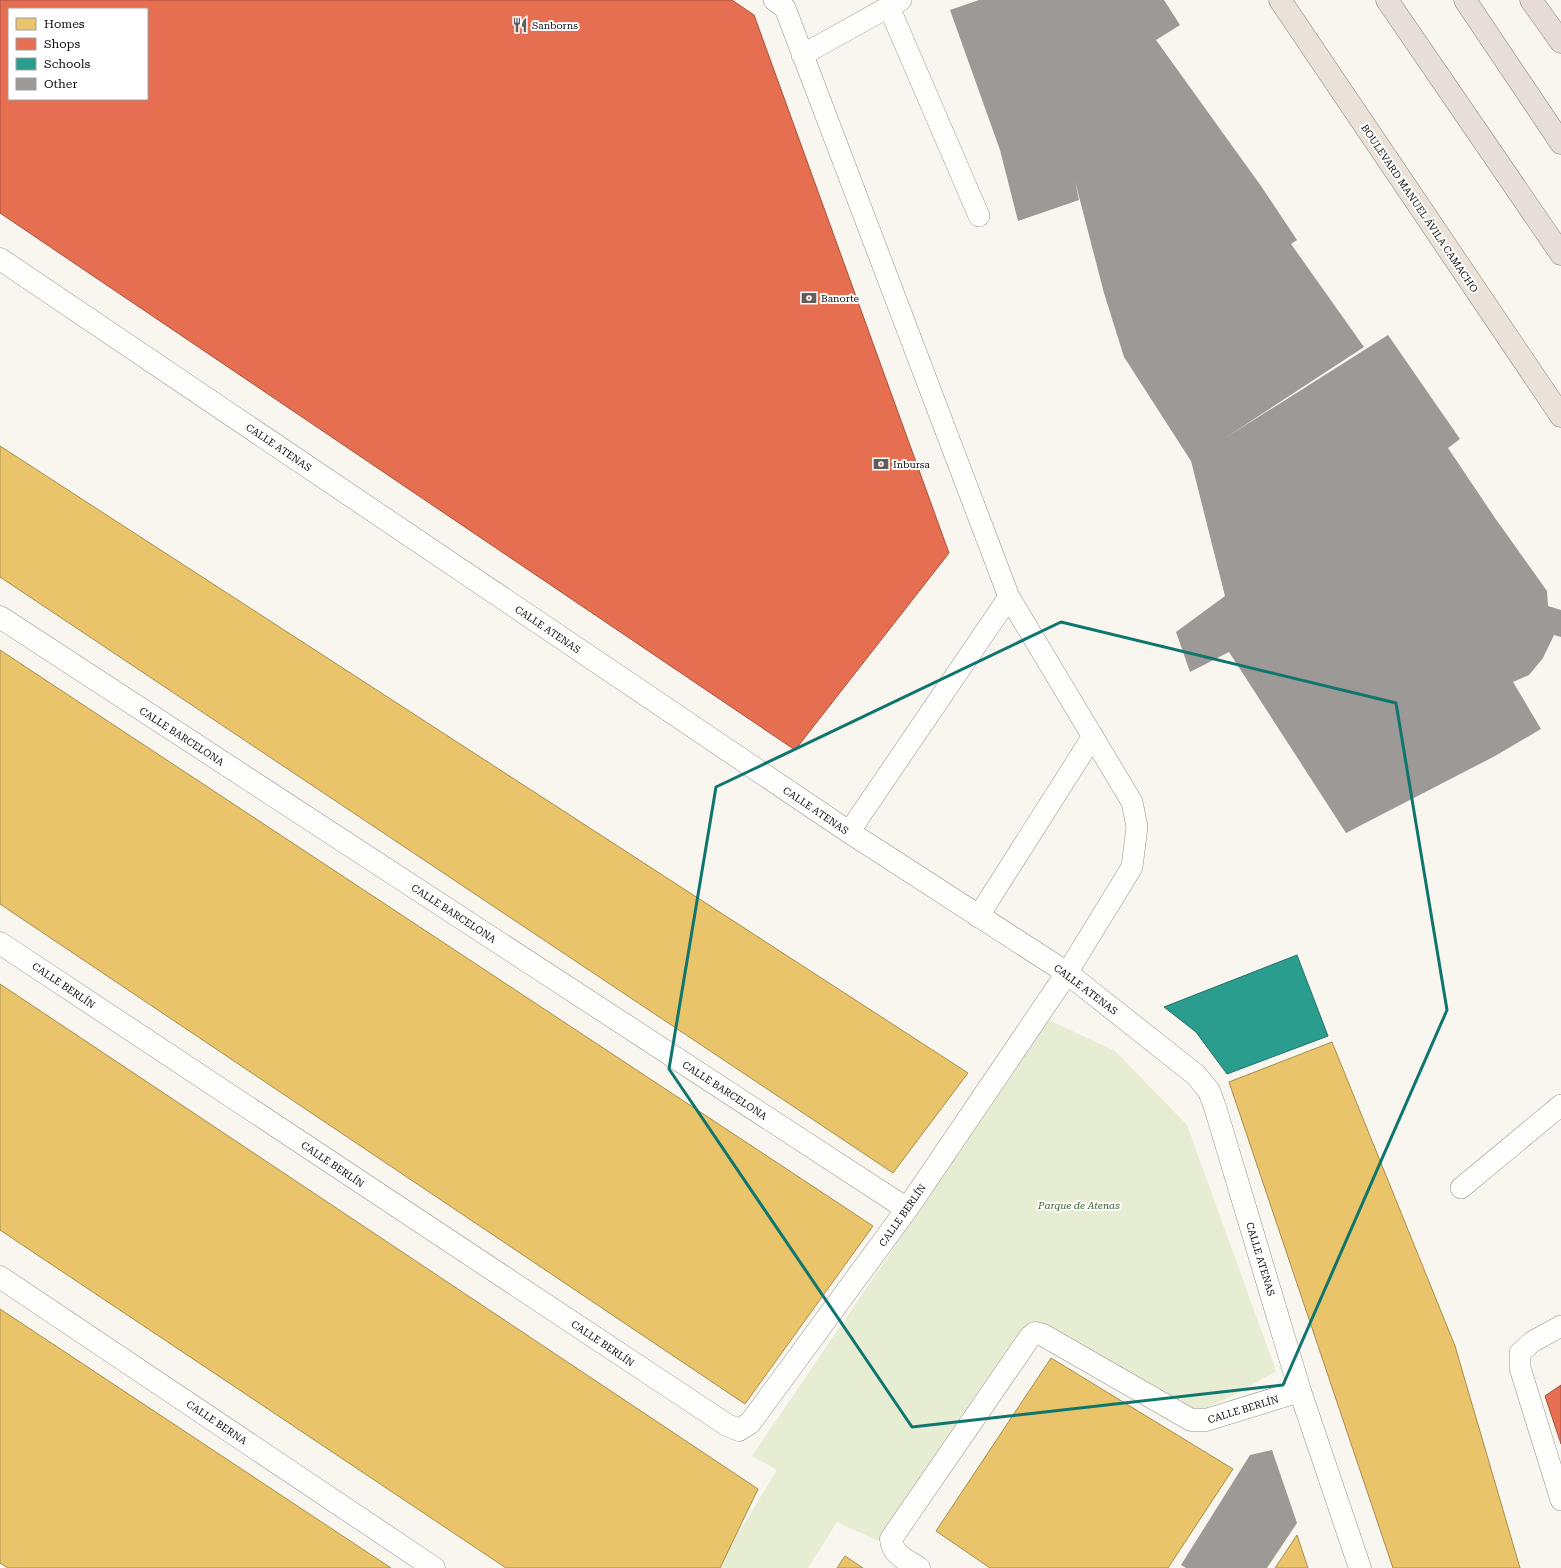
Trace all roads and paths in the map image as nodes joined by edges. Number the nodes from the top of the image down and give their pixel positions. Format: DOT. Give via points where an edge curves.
graph roads {
  1 [pos="1280,0"];
  2 [pos="1387,0"];
  3 [pos="1465,0"];
  4 [pos="1531,0"];
  5 [pos="785,3"];
  6 [pos="895,4"];
  7 [pos="1561,42"];
  8 [pos="802,55"];
  9 [pos="1561,143"];
  10 [pos="979,216"];
  11 [pos="1561,254"];
  12 [pos="0,259"];
  13 [pos="1561,416"];
  14 [pos="1009,598"];
  15 [pos="0,617"];
  16 [pos="1093,736"];
  17 [pos="849,832"];
  18 [pos="978,917"];
  19 [pos="0,943"];
  20 [pos="1067,973"];
  21 [pos="1561,1105"];
  22 [pos="1461,1188"];
  23 [pos="907,1209"];
  24 [pos="0,1277"];
  25 [pos="1561,1326"];
  26 [pos="1300,1391"];
  27 [pos="1561,1500"];
  28 [pos="434,1568"];
  29 [pos="919,1568"];
  30 [pos="1360,1568"];
  1 -- 13 [label="main road, BOULEVARD MANUEL ÁVILA CAMACHO"];
  2 -- 11 [label="highway"];
  3 -- 9 [label="highway"];
  4 -- 7 [label="highway"];
  5 -- 8 [label="lane"];
  6 -- 8 [label="lane"];
  6 -- 10 [label="lane"];
  8 -- 14 [label="lane"];
  12 -- 17 [label="street, CALLE ATENAS"];
  14 -- 16 [label="lane"];
  14 -- 17 [label="lane"];
  15 -- 23 [label="street, CALLE BARCELONA"];
  16 -- 18 [label="lane"];
  16 -- 20 [label="lane" via="1132,802 1137,827 1132,867"];
  17 -- 18 [label="street, CALLE ATENAS"];
  18 -- 20 [label="street, CALLE ATENAS"];
  19 -- 23 [label="street, CALLE BERLÍN" via="727,1425 739,1430 750,1423"];
  20 -- 23 [label="street, CALLE BERLÍN"];
  20 -- 26 [label="street, CALLE ATENAS" via="1196,1075 1209,1091"];
  21 -- 22 [label="lane"];
  24 -- 28 [label="street, CALLE BERNA"];
  25 -- 27 [label="lane" via="1532,1342 1520,1353 1520,1368"];
  26 -- 29 [label="street, CALLE BERLÍN" via="1206,1420 1191,1420 1043,1335 1035,1333 892,1539 892,1547 897,1554"];
  26 -- 30 [label="street, CALLE ATENAS"];
}
